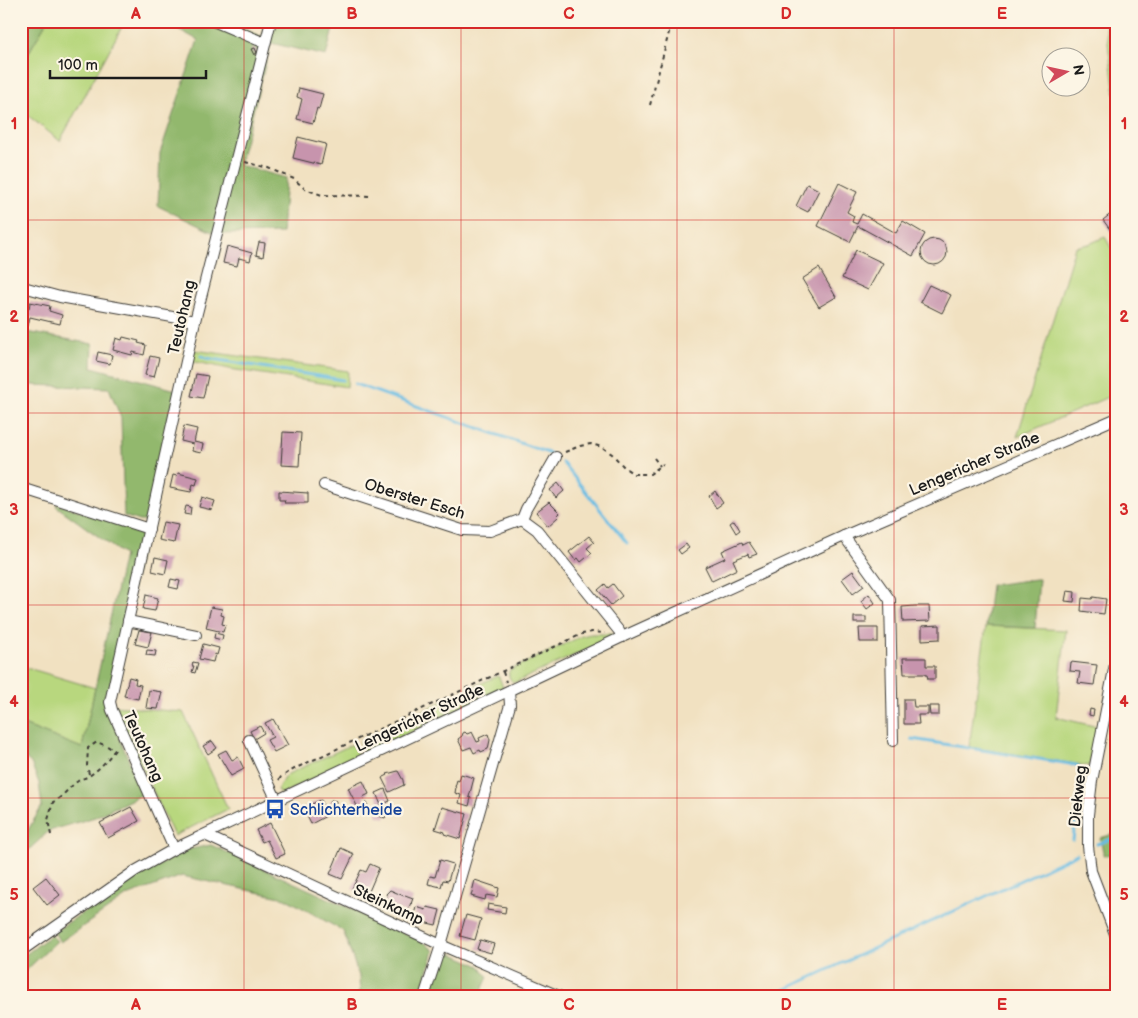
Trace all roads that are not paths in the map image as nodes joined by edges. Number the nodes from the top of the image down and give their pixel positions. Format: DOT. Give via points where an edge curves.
graph roads {
  1 [pos="213,21"];
  2 [pos="271,21"];
  3 [pos="266,43"];
  4 [pos="27,288"];
  5 [pos="195,321"];
  6 [pos="1117,418"];
  7 [pos="556,457"];
  8 [pos="324,485"];
  9 [pos="21,488"];
  10 [pos="522,519"];
  11 [pos="149,529"];
  12 [pos="844,536"];
  13 [pos="128,621"];
  14 [pos="196,635"];
  15 [pos="622,637"];
  16 [pos="1117,654"];
  17 [pos="509,691"];
  18 [pos="249,740"];
  19 [pos="893,741"];
  20 [pos="277,801"];
  21 [pos="206,835"];
  22 [pos="174,850"];
  23 [pos="1117,939"];
  24 [pos="441,945"];
  25 [pos="21,951"];
  26 [pos="424,997"];
  27 [pos="561,997"];
  1 -- 3 [label="street"];
  2 -- 3 [label="street, Teutohang"];
  3 -- 5 [label="street, Teutohang"];
  4 -- 5 [label="street" via="60,298"];
  5 -- 11 [label="street, Teutohang"];
  6 -- 12 [label="street, Lengericher Straße"];
  7 -- 10 [label="street"];
  8 -- 10 [label="street, Oberster Esch" via="462,530 490,531"];
  9 -- 11 [label="street"];
  10 -- 15 [label="street" via="537,530"];
  11 -- 13 [label="street, Teutohang"];
  12 -- 15 [label="street, Lengericher Straße"];
  12 -- 19 [label="street" via="890,600"];
  13 -- 14 [label="street"];
  13 -- 22 [label="street, Teutohang" via="110,702"];
  15 -- 17 [label="street, Lengericher Straße"];
  16 -- 23 [label="street, Diekweg" via="1088,815 1091,871"];
  17 -- 20 [label="street, Lengericher Straße"];
  17 -- 24 [label="street" via="510,705"];
  18 -- 20 [label="street"];
  20 -- 21 [label="street, Lengericher Straße"];
  21 -- 22 [label="street, Lengericher Straße"];
  21 -- 24 [label="street, Steinkamp"];
  22 -- 25 [label="street, Lengericher Straße" via="135,871"];
  24 -- 26 [label="street"];
  24 -- 27 [label="street, Steinkamp"];
}
